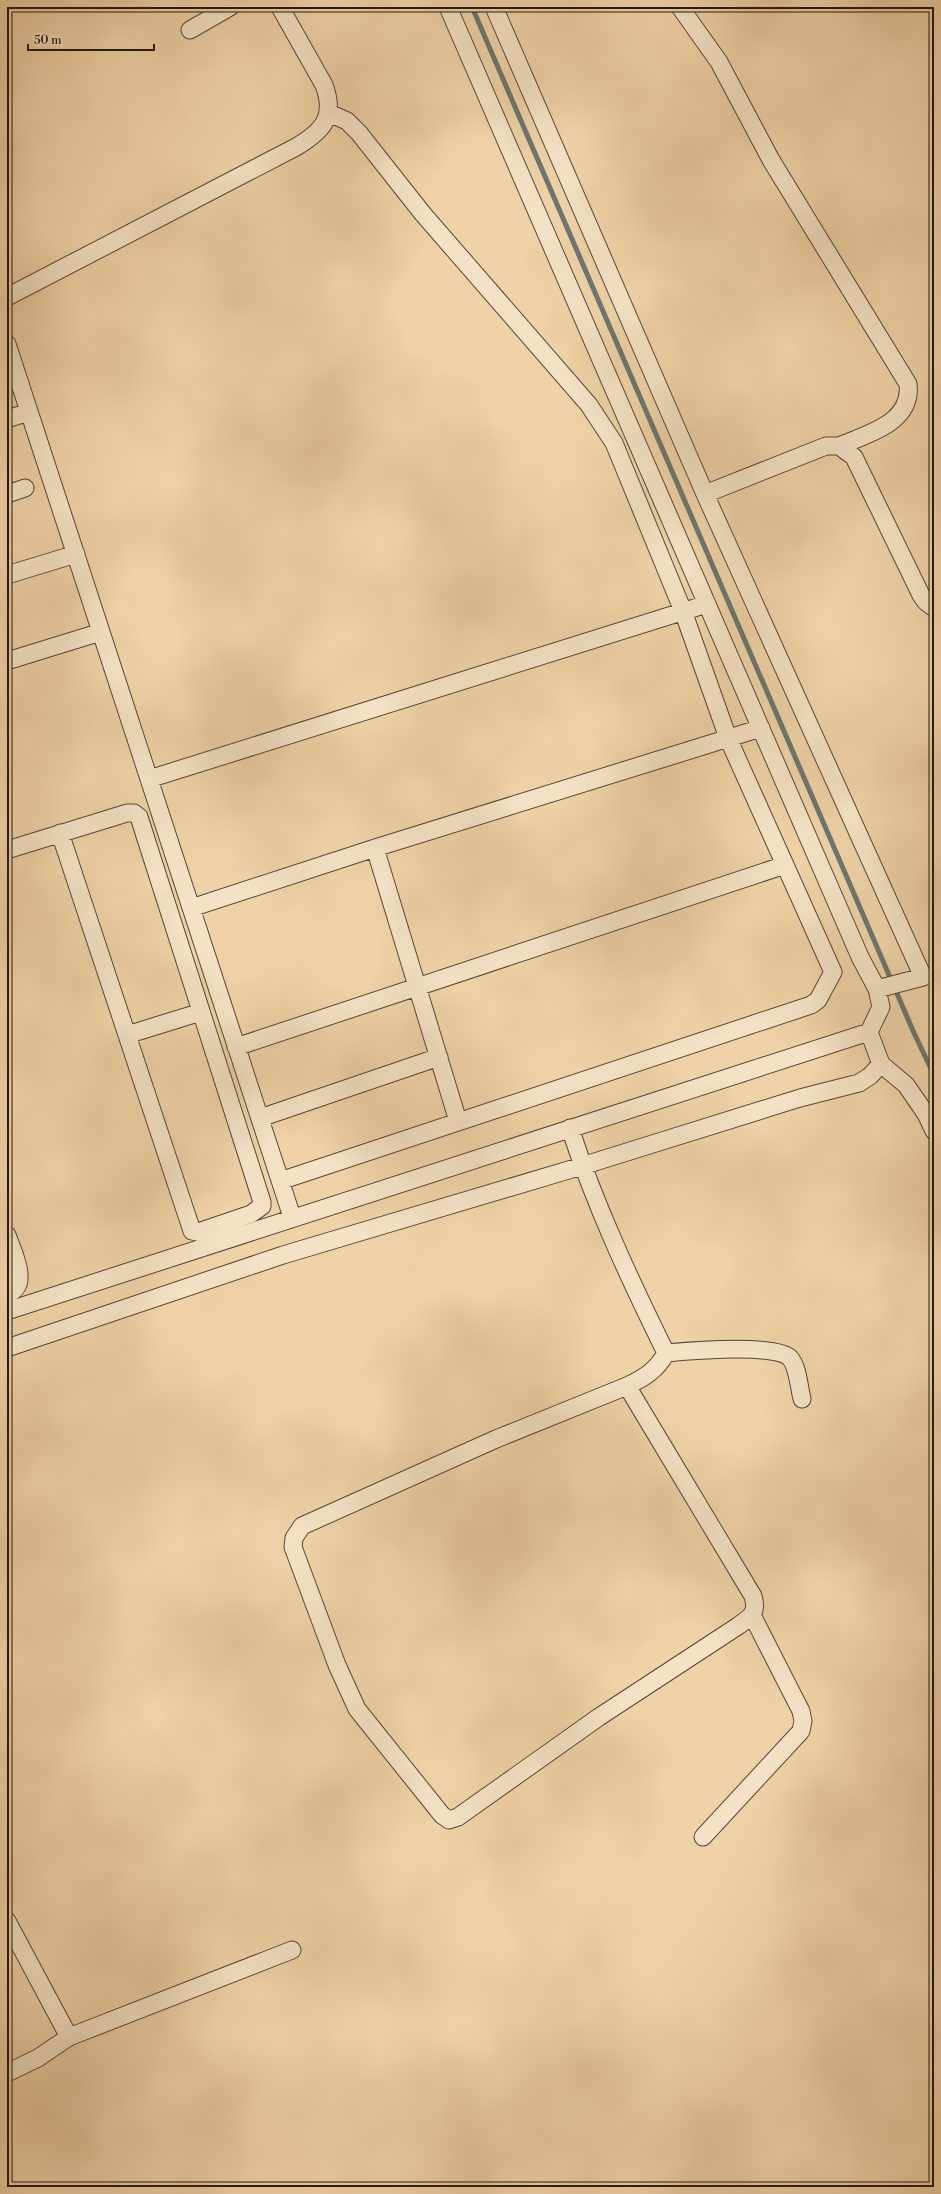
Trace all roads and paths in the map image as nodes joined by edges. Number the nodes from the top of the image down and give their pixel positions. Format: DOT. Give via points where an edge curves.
graph roads {
  1 [pos="230,7"];
  2 [pos="280,7"];
  3 [pos="448,7"];
  4 [pos="494,7"];
  5 [pos="680,7"];
  6 [pos="190,30"];
  7 [pos="329,114"];
  8 [pos="7,297"];
  9 [pos="7,344"];
  10 [pos="29,412"];
  11 [pos="7,419"];
  12 [pos="839,446"];
  13 [pos="24,488"];
  14 [pos="7,494"];
  15 [pos="705,494"];
  16 [pos="76,554"];
  17 [pos="7,575"];
  18 [pos="707,604"];
  19 [pos="934,608"];
  20 [pos="683,611"];
  21 [pos="101,632"];
  22 [pos="7,661"];
  23 [pos="761,728"];
  24 [pos="728,738"];
  25 [pos="149,779"];
  26 [pos="60,833"];
  27 [pos="375,848"];
  28 [pos="7,850"];
  29 [pos="785,865"];
  30 [pos="191,908"];
  31 [pos="922,977"];
  32 [pos="417,986"];
  33 [pos="882,988"];
  34 [pos="201,1012"];
  35 [pos="869,1032"];
  36 [pos="127,1035"];
  37 [pos="236,1047"];
  38 [pos="439,1057"];
  39 [pos="881,1064"];
  40 [pos="260,1118"];
  41 [pos="458,1121"];
  42 [pos="570,1128"];
  43 [pos="934,1131"];
  44 [pos="582,1166"];
  45 [pos="280,1180"];
  46 [pos="292,1217"];
  47 [pos="7,1235"];
  48 [pos="7,1294"];
  49 [pos="7,1311"];
  50 [pos="7,1348"];
  51 [pos="666,1353"];
  52 [pos="627,1386"];
  53 [pos="802,1399"];
  54 [pos="752,1615"];
  55 [pos="703,1837"];
  56 [pos="7,1921"];
  57 [pos="292,1950"];
  58 [pos="69,2037"];
  59 [pos="7,2073"];
  1 -- 6 [label="street"];
  2 -- 7 [label="street" via="324,85 329,99"];
  3 -- 18 [label="street"];
  4 -- 15 [label="street"];
  5 -- 12 [label="street" via="718,62 771,160 908,384 907,405 900,414 883,426"];
  7 -- 8 [label="street" via="315,133 296,147"];
  7 -- 20 [label="street" via="347,121 360,133 423,214 603,424 614,443"];
  9 -- 10 [label="street"];
  10 -- 11 [label="street"];
  10 -- 16 [label="street"];
  12 -- 15 [label="street" via="826,446"];
  12 -- 19 [label="street" via="854,457 921,595"];
  13 -- 14 [label="street"];
  15 -- 31 [label="street"];
  16 -- 17 [label="street"];
  16 -- 21 [label="street"];
  18 -- 20 [label="street"];
  18 -- 23 [label="street"];
  20 -- 24 [label="street"];
  20 -- 25 [label="street"];
  21 -- 22 [label="street"];
  21 -- 25 [label="street"];
  23 -- 24 [label="street"];
  23 -- 33 [label="street" via="860,957"];
  24 -- 27 [label="street"];
  24 -- 29 [label="street"];
  25 -- 30 [label="street"];
  26 -- 28 [label="street"];
  26 -- 34 [label="street" via="127,813 134,813 139,817"];
  26 -- 36 [label="street"];
  27 -- 30 [label="street"];
  27 -- 32 [label="street"];
  29 -- 32 [label="street"];
  29 -- 41 [label="street" via="833,972 818,1000 811,1005"];
  30 -- 37 [label="street"];
  31 -- 33 [label="street"];
  32 -- 37 [label="street"];
  32 -- 38 [label="street"];
  33 -- 35 [label="street" via="880,1007"];
  34 -- 36 [label="street"];
  34 -- 36 [label="street" via="262,1206 251,1214 198,1232 192,1231"];
  35 -- 39 [label="street"];
  35 -- 42 [label="street"];
  37 -- 40 [label="street"];
  38 -- 40 [label="street"];
  38 -- 41 [label="street"];
  39 -- 43 [label="street" via="906,1085 926,1114"];
  39 -- 44 [label="street" via="859,1083 800,1098"];
  40 -- 45 [label="street"];
  41 -- 45 [label="street"];
  42 -- 44 [label="street"];
  42 -- 46 [label="street"];
  44 -- 50 [label="street" via="283,1255"];
  44 -- 51 [label="street" via="622,1262"];
  45 -- 46 [label="street"];
  46 -- 49 [label="street"];
  47 -- 48 [label="street" via="19,1273 19,1286 14,1292"];
  51 -- 52 [label="street" via="655,1369"];
  51 -- 53 [label="street" via="751,1349 785,1353 793,1361"];
  52 -- 54 [label="street" via="753,1596 755,1610"];
  52 -- 54 [label="street" via="496,1438 309,1523 297,1532 293,1547 353,1702 376,1735 442,1815 449,1820 458,1817 599,1717"];
  54 -- 55 [label="street" via="801,1711 801,1731"];
  56 -- 58 [label="street"];
  57 -- 58 [label="street"];
  58 -- 59 [label="street" via="38,2058"];
}
